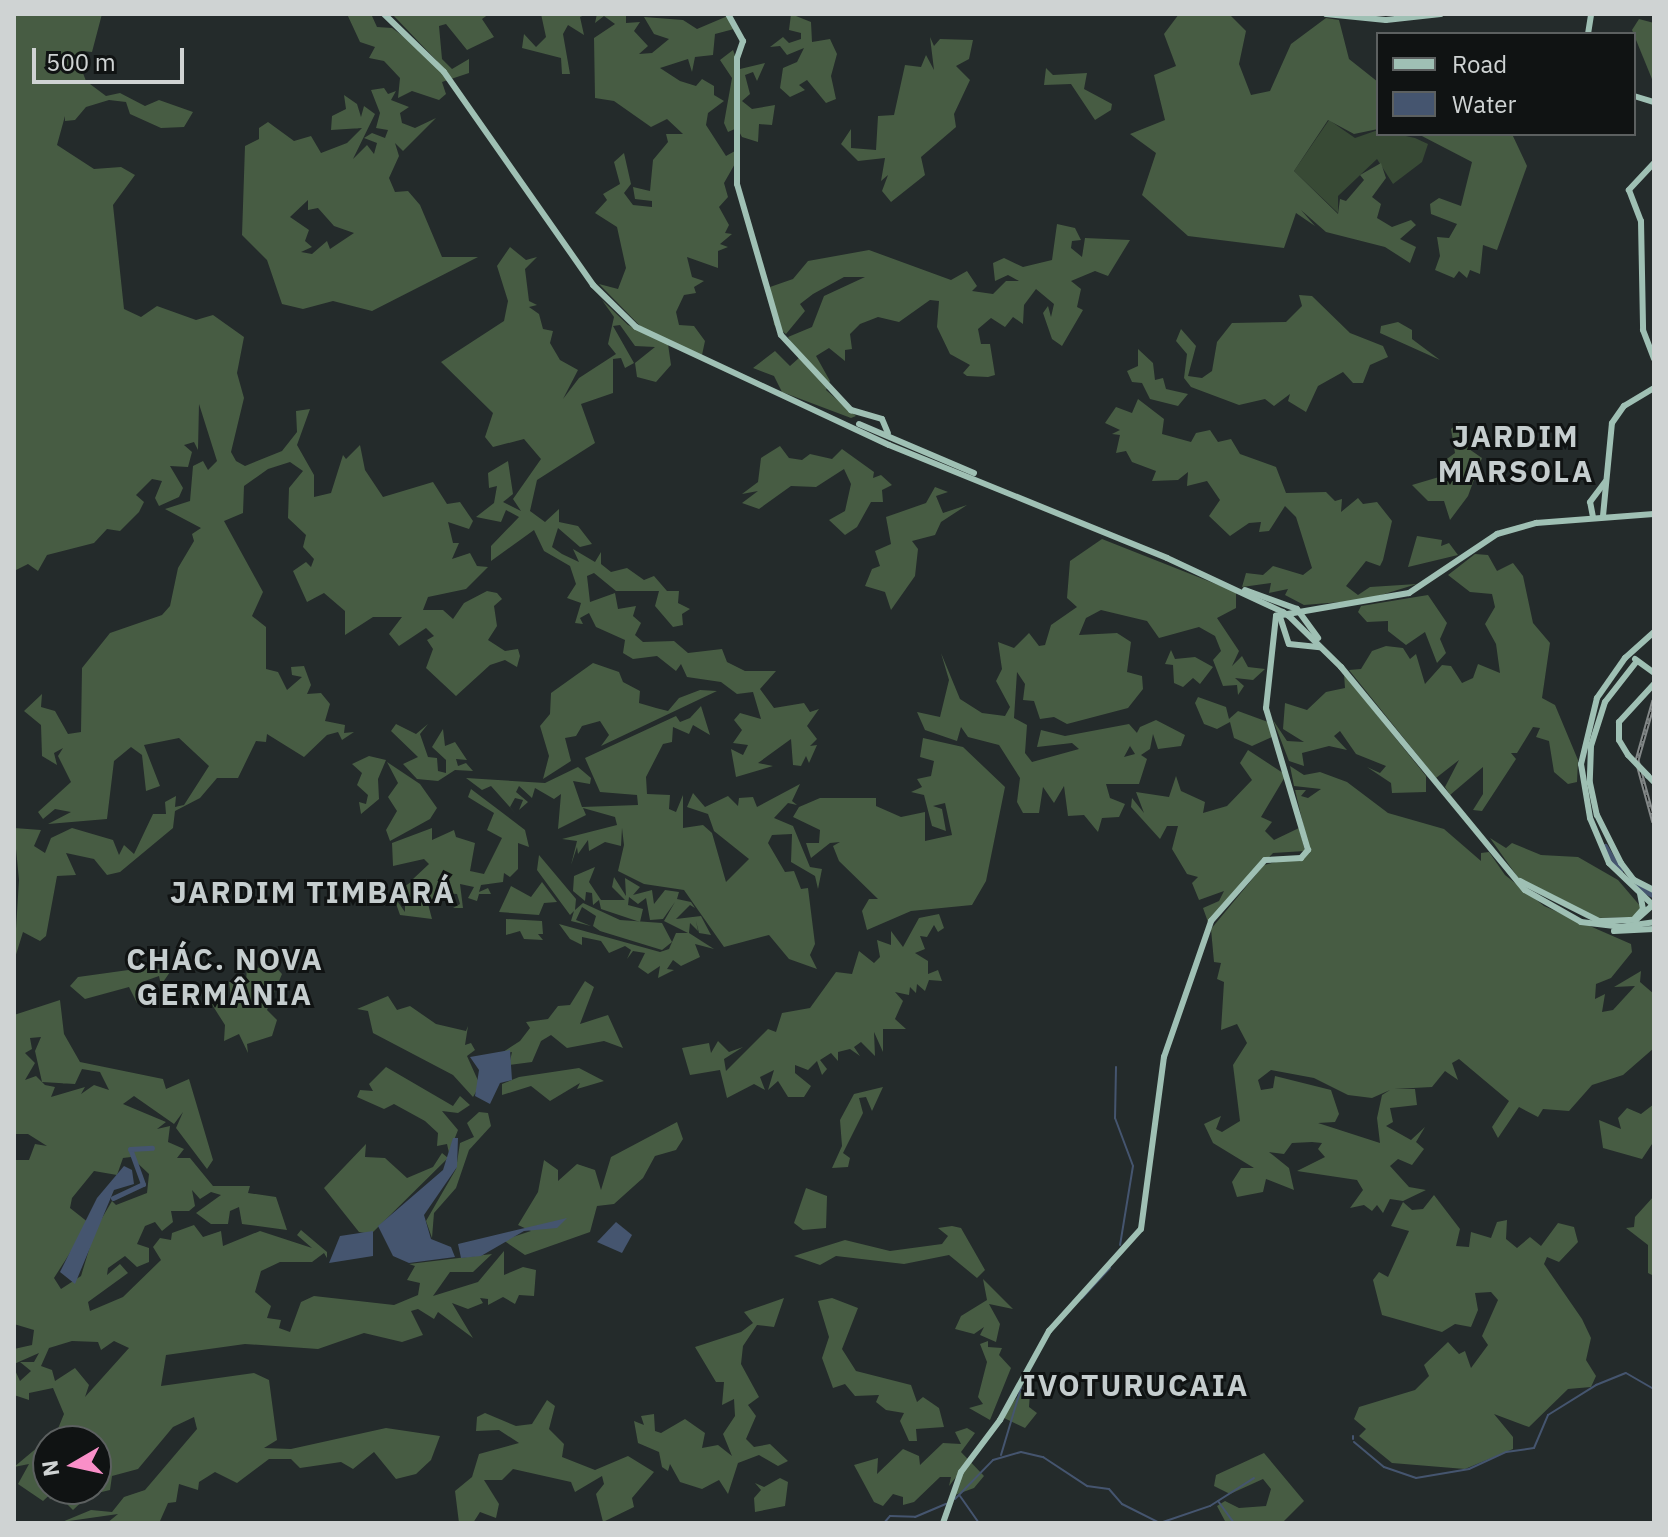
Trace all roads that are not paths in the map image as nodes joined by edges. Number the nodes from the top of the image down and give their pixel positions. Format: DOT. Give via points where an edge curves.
graph roads {
  1 [pos="384,14"];
  2 [pos="728,14"];
  3 [pos="1326,14"];
  4 [pos="1441,14"];
  5 [pos="1654,163"];
  6 [pos="1654,359"];
  7 [pos="1654,388"];
  8 [pos="844,420"];
  9 [pos="884,429"];
  10 [pos="889,445"];
  11 [pos="931,451"];
  12 [pos="930,462"];
  13 [pos="1602,488"];
  14 [pos="1603,515"];
  15 [pos="1593,516"];
  16 [pos="1654,516"];
  17 [pos="1167,558"];
  18 [pos="1236,589"];
  19 [pos="1285,603"];
  20 [pos="1313,607"];
  21 [pos="1297,609"];
  22 [pos="1285,614"];
  23 [pos="1305,624"];
  24 [pos="1654,632"];
  25 [pos="1299,646"];
  26 [pos="1326,651"];
  27 [pos="1633,658"];
  28 [pos="1654,674"];
  29 [pos="1654,684"];
  30 [pos="1651,779"];
  31 [pos="1503,865"];
  32 [pos="1654,890"];
  33 [pos="1640,894"];
  34 [pos="1558,897"];
  35 [pos="1654,905"];
  36 [pos="1553,910"];
  37 [pos="1654,922"];
  38 [pos="1595,926"];
  39 [pos="1627,926"];
  40 [pos="1654,929"];
  41 [pos="943,1523"];
  1 -- 8 [label="main road" via="468,102 614,308 650,336"];
  2 -- 9 [label="main road" via="743,41 737,58 737,184 781,335 851,410"];
  3 -- 4 [label="main road" via="1386,20"];
  5 -- 6 [label="main road" via="1629,194 1641,221 1644,339"];
  7 -- 13 [label="main road" via="1642,400 1624,406 1612,423"];
  8 -- 9 [label="main road"];
  8 -- 10 [label="main road"];
  9 -- 10 [label="main road"];
  9 -- 11 [label="main road"];
  10 -- 12 [label="main road"];
  11 -- 12 [label="main road" via="942,462"];
  11 -- 17 [label="main road"];
  12 -- 17 [label="main road"];
  13 -- 14 [label="main road"];
  13 -- 15 [label="main road" via="1590,502"];
  14 -- 15 [label="main road"];
  14 -- 16 [label="main road"];
  15 -- 20 [label="main road" via="1536,523 1485,543 1409,593"];
  17 -- 18 [label="main road"];
  18 -- 19 [label="main road"];
  18 -- 22 [label="main road"];
  19 -- 21 [label="main road"];
  19 -- 22 [label="main road"];
  20 -- 21 [label="main road"];
  20 -- 23 [label="main road"];
  21 -- 22 [label="main road"];
  21 -- 23 [label="main road"];
  22 -- 23 [label="main road"];
  22 -- 25 [label="main road" via="1287,640"];
  22 -- 41 [label="main road" via="1275,618 1266,708 1308,850 1301,858 1265,860 1211,921 1164,1057 1141,1229 1049,1331 1000,1420 961,1472"];
  23 -- 25 [label="main road" via="1306,638"];
  23 -- 26 [label="main road"];
  24 -- 27 [label="main road"];
  25 -- 26 [label="main road"];
  26 -- 31 [label="main road"];
  27 -- 28 [label="main road"];
  27 -- 32 [label="main road" via="1605,702 1591,746 1590,783 1597,815 1621,863 1634,880"];
  27 -- 33 [label="main road" via="1587,723 1582,783 1609,863"];
  29 -- 30 [label="main road, bridge" via="1619,722 1619,740"];
  31 -- 34 [label="main road" via="1523,883"];
  31 -- 36 [label="main road"];
  33 -- 35 [label="main road"];
  33 -- 39 [label="main road" via="1643,909"];
  34 -- 36 [label="main road" via="1546,899"];
  34 -- 39 [label="main road" via="1581,913"];
  35 -- 39 [label="main road"];
  36 -- 38 [label="main road"];
  37 -- 39 [label="main road"];
  38 -- 39 [label="main road"];
  38 -- 40 [label="main road"];
}
